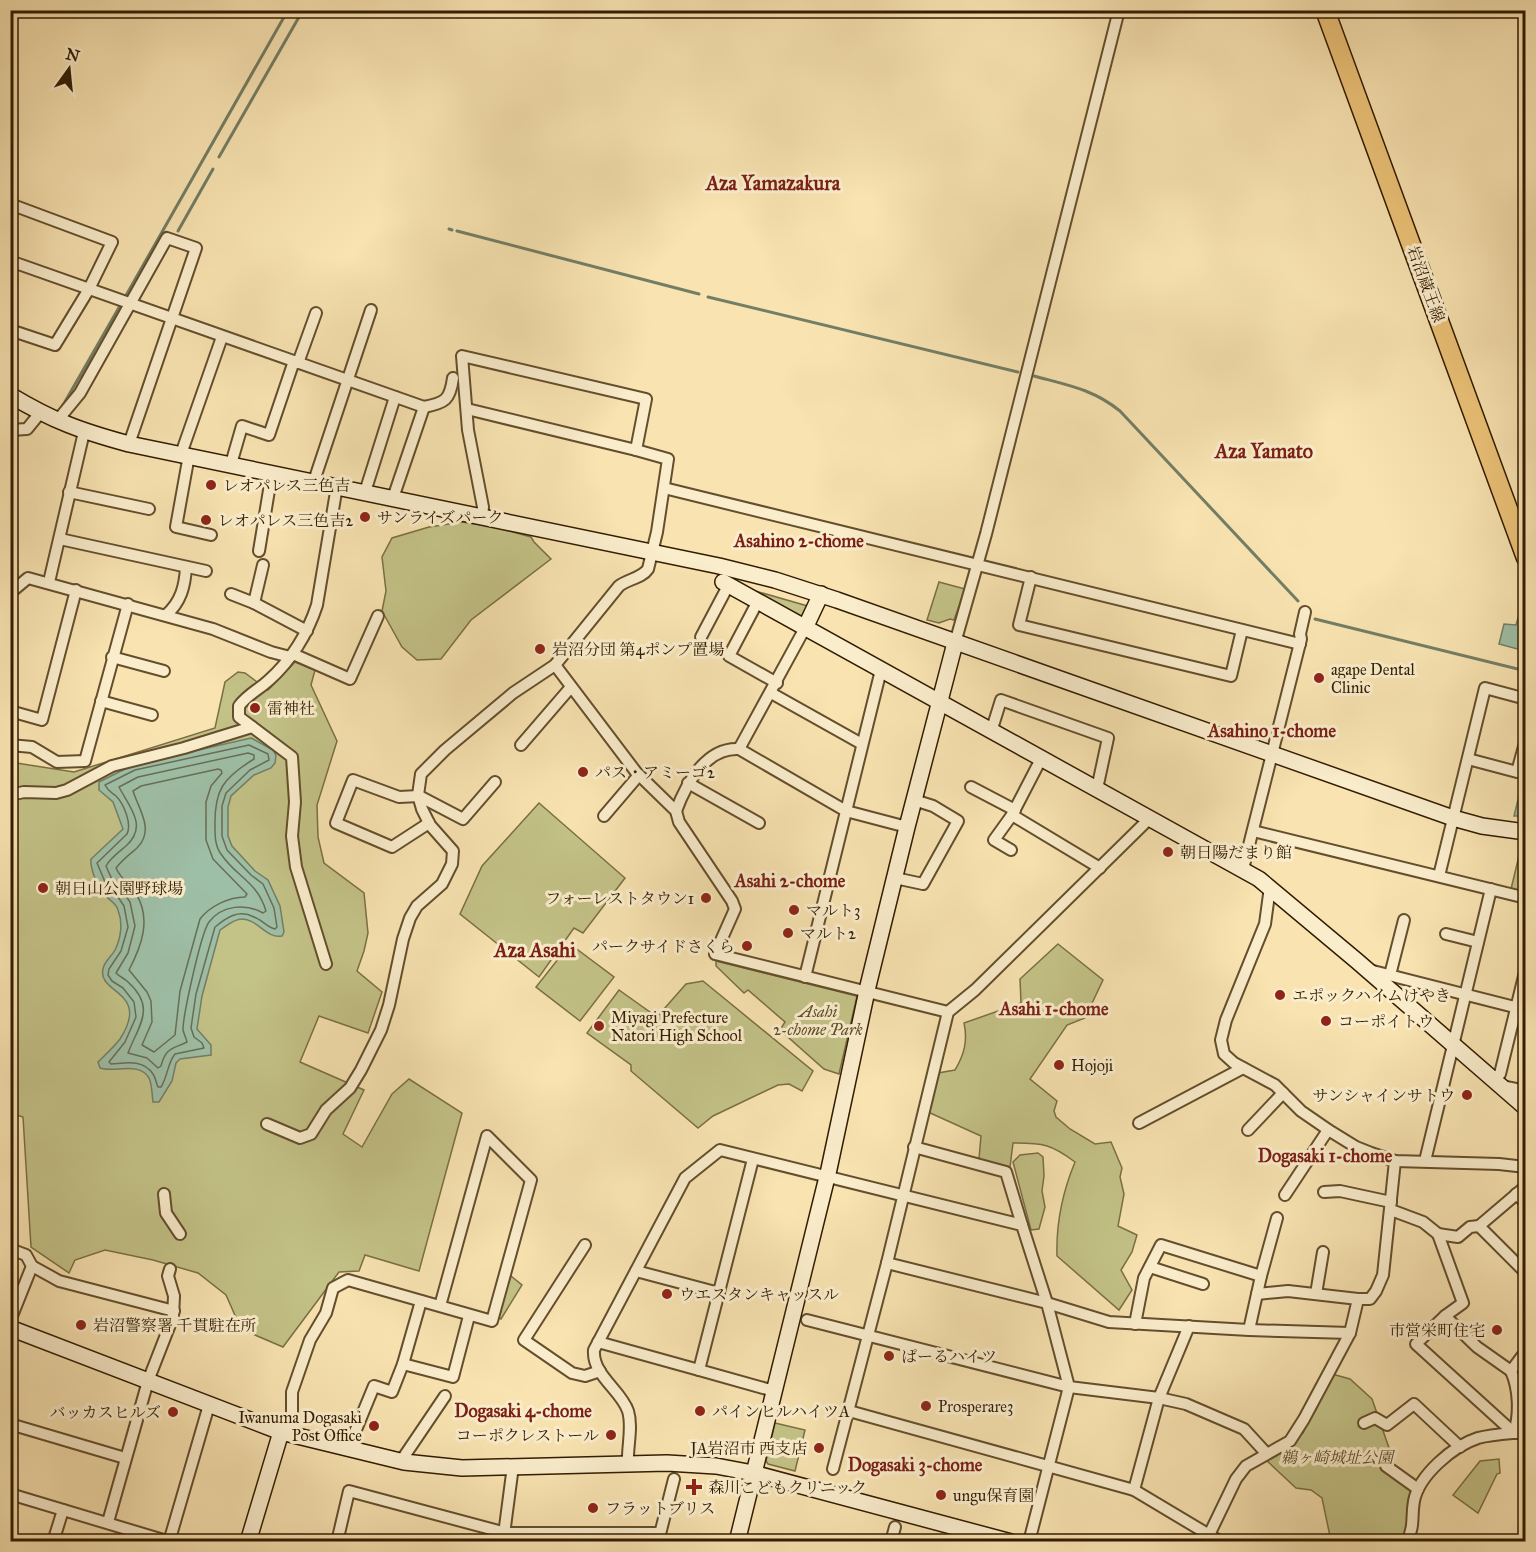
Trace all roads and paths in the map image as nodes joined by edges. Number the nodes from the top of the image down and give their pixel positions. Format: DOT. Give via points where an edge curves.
graph roads {
  1 [pos="1119,10"];
  2 [pos="1324,10"];
  3 [pos="10,204"];
  4 [pos="10,261"];
  5 [pos="88,289"];
  6 [pos="125,303"];
  7 [pos="371,310"];
  8 [pos="316,313"];
  9 [pos="172,319"];
  10 [pos="10,330"];
  11 [pos="222,337"];
  12 [pos="296,362"];
  13 [pos="453,378"];
  14 [pos="348,380"];
  15 [pos="10,395"];
  16 [pos="395,397"];
  17 [pos="424,407"];
  18 [pos="467,409"];
  19 [pos="40,413"];
  20 [pos="57,421"];
  21 [pos="10,430"];
  22 [pos="84,432"];
  23 [pos="129,444"];
  24 [pos="636,450"];
  25 [pos="185,455"];
  26 [pos="231,464"];
  27 [pos="272,472"];
  28 [pos="314,481"];
  29 [pos="337,486"];
  30 [pos="664,488"];
  31 [pos="69,492"];
  32 [pos="365,492"];
  33 [pos="393,498"];
  34 [pos="149,509"];
  35 [pos="482,516"];
  36 [pos="211,535"];
  37 [pos="60,539"];
  38 [pos="259,551"];
  39 [pos="653,552"];
  40 [pos="1526,558"];
  41 [pos="977,564"];
  42 [pos="263,565"];
  43 [pos="186,567"];
  44 [pos="206,571"];
  45 [pos="1030,577"];
  46 [pos="49,582"];
  47 [pos="726,583"];
  48 [pos="76,590"];
  49 [pos="10,593"];
  50 [pos="231,594"];
  51 [pos="821,594"];
  52 [pos="758,601"];
  53 [pos="254,603"];
  54 [pos="128,604"];
  55 [pos="1305,612"];
  56 [pos="166,615"];
  57 [pos="378,616"];
  58 [pos="805,628"];
  59 [pos="1242,630"];
  60 [pos="307,631"];
  61 [pos="701,637"];
  62 [pos="955,643"];
  63 [pos="1299,644"];
  64 [pos="291,655"];
  65 [pos="112,657"];
  66 [pos="555,664"];
  67 [pos="881,670"];
  68 [pos="164,671"];
  69 [pos="571,687"];
  70 [pos="774,688"];
  71 [pos="1526,699"];
  72 [pos="101,701"];
  73 [pos="940,703"];
  74 [pos="10,711"];
  75 [pos="152,715"];
  76 [pos="252,728"];
  77 [pos="992,732"];
  78 [pos="1526,738"];
  79 [pos="862,744"];
  80 [pos="10,745"];
  81 [pos="521,745"];
  82 [pos="739,749"];
  83 [pos="1272,754"];
  84 [pos="1041,759"];
  85 [pos="1468,759"];
  86 [pos="639,775"];
  87 [pos="495,783"];
  88 [pos="688,783"];
  89 [pos="971,787"];
  90 [pos="1097,789"];
  91 [pos="10,795"];
  92 [pos="419,796"];
  93 [pos="914,800"];
  94 [pos="676,811"];
  95 [pos="846,811"];
  96 [pos="1013,813"];
  97 [pos="604,816"];
  98 [pos="1150,818"];
  99 [pos="1453,818"];
  100 [pos="429,824"];
  101 [pos="759,824"];
  102 [pos="907,827"];
  103 [pos="1253,831"];
  104 [pos="1526,832"];
  105 [pos="1011,850"];
  106 [pos="1100,868"];
  107 [pos="1243,869"];
  108 [pos="1440,876"];
  109 [pos="895,878"];
  110 [pos="1270,887"];
  111 [pos="1491,889"];
  112 [pos="1526,898"];
  113 [pos="1404,920"];
  114 [pos="1446,934"];
  115 [pos="1478,942"];
  116 [pos="326,964"];
  117 [pos="1526,968"];
  118 [pos="1366,969"];
  119 [pos="1390,975"];
  120 [pos="805,977"];
  121 [pos="867,993"];
  122 [pos="1466,994"];
  123 [pos="1521,1008"];
  124 [pos="948,1012"];
  125 [pos="1452,1046"];
  126 [pos="1243,1068"];
  127 [pos="1494,1082"];
  128 [pos="1526,1091"];
  129 [pos="1283,1093"];
  130 [pos="1526,1108"];
  131 [pos="1139,1123"];
  132 [pos="267,1124"];
  133 [pos="1248,1130"];
  134 [pos="1328,1130"];
  135 [pos="914,1147"];
  136 [pos="753,1159"];
  137 [pos="1395,1161"];
  138 [pos="1425,1161"];
  139 [pos="1526,1167"];
  140 [pos="827,1177"];
  141 [pos="1526,1186"];
  142 [pos="1324,1192"];
  143 [pos="164,1194"];
  144 [pos="1516,1194"];
  145 [pos="902,1195"];
  146 [pos="1285,1195"];
  147 [pos="1526,1203"];
  148 [pos="1391,1206"];
  149 [pos="1277,1218"];
  150 [pos="1022,1225"];
  151 [pos="1479,1226"];
  152 [pos="180,1234"];
  153 [pos="1438,1234"];
  154 [pos="585,1245"];
  155 [pos="10,1249"];
  156 [pos="1323,1252"];
  157 [pos="887,1263"];
  158 [pos="32,1266"];
  159 [pos="1150,1268"];
  160 [pos="170,1269"];
  161 [pos="636,1271"];
  162 [pos="1526,1273"];
  163 [pos="1262,1276"];
  164 [pos="1203,1284"];
  165 [pos="719,1293"];
  166 [pos="1257,1294"];
  167 [pos="1316,1294"];
  168 [pos="1358,1299"];
  169 [pos="421,1301"];
  170 [pos="1047,1303"];
  171 [pos="440,1306"];
  172 [pos="174,1311"];
  173 [pos="469,1316"];
  174 [pos="1445,1316"];
  175 [pos="807,1320"];
  176 [pos="10,1321"];
  177 [pos="1135,1324"];
  178 [pos="1189,1326"];
  179 [pos="10,1329"];
  180 [pos="1250,1330"];
  181 [pos="1350,1333"];
  182 [pos="867,1336"];
  183 [pos="598,1342"];
  184 [pos="1526,1351"];
  185 [pos="403,1364"];
  186 [pos="699,1370"];
  187 [pos="600,1371"];
  188 [pos="1511,1371"];
  189 [pos="148,1381"];
  190 [pos="1069,1387"];
  191 [pos="774,1391"];
  192 [pos="445,1396"];
  193 [pos="1159,1398"];
  194 [pos="209,1405"];
  195 [pos="849,1411"];
  196 [pos="1364,1423"];
  197 [pos="10,1424"];
  198 [pos="1520,1433"];
  199 [pos="286,1434"];
  200 [pos="1460,1447"];
  201 [pos="348,1449"];
  202 [pos="1266,1453"];
  203 [pos="125,1458"];
  204 [pos="401,1461"];
  205 [pos="628,1463"];
  206 [pos="513,1466"];
  207 [pos="1386,1466"];
  208 [pos="1049,1467"];
  209 [pos="833,1469"];
  210 [pos="753,1473"];
  211 [pos="674,1479"];
  212 [pos="1419,1489"];
  213 [pos="1134,1490"];
  214 [pos="10,1494"];
  215 [pos="63,1510"];
  216 [pos="108,1522"];
  217 [pos="895,1527"];
  218 [pos="1209,1535"];
  219 [pos="505,1537"];
  220 [pos="582,1537"];
  221 [pos="659,1537"];
  222 [pos="169,1541"];
  223 [pos="53,1542"];
  224 [pos="248,1542"];
  225 [pos="337,1542"];
  226 [pos="737,1542"];
  227 [pos="891,1542"];
  228 [pos="1011,1542"];
  229 [pos="1029,1542"];
  230 [pos="1221,1542"];
  231 [pos="1407,1542"];
  1 -- 41 [label="street"];
  2 -- 40 [label="main road, 岩沼蔵王線"];
  3 -- 5 [label="street" via="112,242"];
  4 -- 5 [label="street"];
  5 -- 6 [label="street"];
  5 -- 10 [label="street" via="55,345"];
  6 -- 9 [label="street"];
  6 -- 9 [label="street" via="167,238 196,248"];
  6 -- 20 [label="street" via="80,393"];
  7 -- 14 [label="street"];
  8 -- 12 [label="street"];
  9 -- 11 [label="street"];
  9 -- 23 [label="street"];
  11 -- 12 [label="street"];
  11 -- 25 [label="street"];
  12 -- 14 [label="street"];
  12 -- 26 [label="street" via="269,435 243,426"];
  13 -- 17 [label="street" via="448,398"];
  14 -- 16 [label="street"];
  14 -- 28 [label="street"];
  15 -- 19 [label="street"];
  16 -- 17 [label="street"];
  16 -- 32 [label="street"];
  17 -- 33 [label="street"];
  18 -- 24 [label="street"];
  18 -- 24 [label="street" via="462,356 646,399"];
  18 -- 35 [label="street"];
  19 -- 20 [label="street"];
  19 -- 21 [label="street" via="27,429"];
  20 -- 22 [label="street"];
  22 -- 23 [label="street"];
  22 -- 31 [label="street"];
  23 -- 25 [label="street"];
  24 -- 30 [label="street" via="668,459"];
  25 -- 26 [label="street"];
  25 -- 36 [label="street" via="176,527"];
  26 -- 27 [label="street"];
  27 -- 28 [label="street"];
  27 -- 38 [label="street"];
  28 -- 29 [label="street"];
  29 -- 32 [label="street"];
  29 -- 60 [label="street" via="317,605"];
  30 -- 39 [label="street"];
  30 -- 41 [label="street"];
  31 -- 34 [label="street"];
  31 -- 37 [label="street"];
  32 -- 33 [label="street"];
  33 -- 35 [label="street"];
  35 -- 39 [label="street"];
  37 -- 43 [label="street"];
  37 -- 46 [label="street"];
  39 -- 51 [label="street"];
  39 -- 66 [label="street" via="647,572 619,586"];
  41 -- 45 [label="street"];
  41 -- 62 [label="street"];
  42 -- 53 [label="street"];
  43 -- 44 [label="street"];
  43 -- 56 [label="street" via="183,591"];
  45 -- 59 [label="street"];
  45 -- 59 [label="street" via="1019,624 1231,676"];
  46 -- 48 [label="street"];
  46 -- 49 [label="street" via="28,578"];
  47 -- 52 [label="street"];
  47 -- 61 [label="street"];
  48 -- 54 [label="street"];
  48 -- 74 [label="street" via="42,720"];
  50 -- 53 [label="street"];
  51 -- 58 [label="street"];
  51 -- 62 [label="street"];
  52 -- 58 [label="street"];
  52 -- 70 [label="street" via="729,657"];
  53 -- 60 [label="street"];
  54 -- 56 [label="street"];
  54 -- 65 [label="street"];
  55 -- 63 [label="street"];
  56 -- 64 [label="street" via="271,652"];
  57 -- 64 [label="street" via="350,679"];
  58 -- 67 [label="street"];
  58 -- 70 [label="street"];
  59 -- 63 [label="street"];
  60 -- 64 [label="street"];
  62 -- 73 [label="street"];
  62 -- 83 [label="street"];
  63 -- 83 [label="street"];
  64 -- 76 [label="street" via="239,706 239,717"];
  65 -- 68 [label="street"];
  65 -- 72 [label="street"];
  66 -- 69 [label="street"];
  66 -- 92 [label="street" via="513,693 421,774"];
  67 -- 73 [label="street"];
  67 -- 79 [label="street"];
  69 -- 81 [label="street"];
  69 -- 86 [label="street"];
  70 -- 79 [label="street"];
  70 -- 82 [label="street"];
  71 -- 85 [label="street" via="1485,688"];
  72 -- 75 [label="street"];
  72 -- 80 [label="street" via="85,761 57,762 32,747"];
  73 -- 77 [label="street"];
  73 -- 93 [label="street"];
  76 -- 91 [label="street" via="111,766 67,790"];
  76 -- 116 [label="street" via="292,757 296,867"];
  77 -- 84 [label="street"];
  77 -- 90 [label="street" via="1001,700 1108,738"];
  78 -- 85 [label="street" via="1517,772"];
  79 -- 95 [label="street"];
  82 -- 88 [label="street" via="728,748 715,756"];
  82 -- 95 [label="street"];
  83 -- 99 [label="street"];
  83 -- 103 [label="street"];
  84 -- 90 [label="street"];
  84 -- 96 [label="street"];
  85 -- 99 [label="street"];
  86 -- 94 [label="street"];
  86 -- 97 [label="street"];
  87 -- 92 [label="street" via="464,819"];
  88 -- 94 [label="street"];
  88 -- 101 [label="street"];
  89 -- 96 [label="street"];
  90 -- 98 [label="street"];
  92 -- 100 [label="street"];
  92 -- 100 [label="street" via="399,797 352,780 336,823 392,847"];
  93 -- 102 [label="street"];
  93 -- 109 [label="street" via="958,821 923,884"];
  94 -- 120 [label="street" via="679,822 735,909 716,954"];
  95 -- 102 [label="street"];
  95 -- 120 [label="street"];
  96 -- 105 [label="street" via="994,840"];
  96 -- 106 [label="street"];
  98 -- 106 [label="street"];
  98 -- 107 [label="street"];
  99 -- 104 [label="street"];
  99 -- 108 [label="street"];
  100 -- 132 [label="street" via="453,851 452,864 442,884 417,906 410,918 387,1014 361,1070 311,1134 300,1138"];
  102 -- 109 [label="street"];
  103 -- 107 [label="street"];
  103 -- 108 [label="street"];
  106 -- 124 [label="street"];
  107 -- 110 [label="street"];
  108 -- 111 [label="street"];
  109 -- 121 [label="street"];
  110 -- 118 [label="street"];
  110 -- 126 [label="street" via="1265,924 1233,999 1221,1040 1224,1054"];
  111 -- 112 [label="street"];
  111 -- 115 [label="street"];
  113 -- 119 [label="street"];
  114 -- 115 [label="street"];
  115 -- 122 [label="street"];
  117 -- 123 [label="street"];
  118 -- 119 [label="street"];
  118 -- 125 [label="street"];
  119 -- 122 [label="street"];
  120 -- 121 [label="street"];
  121 -- 124 [label="street"];
  121 -- 140 [label="street"];
  122 -- 123 [label="street"];
  122 -- 125 [label="street"];
  123 -- 127 [label="street"];
  124 -- 135 [label="street"];
  125 -- 127 [label="street"];
  125 -- 138 [label="street"];
  126 -- 129 [label="street"];
  126 -- 131 [label="street"];
  127 -- 128 [label="street"];
  127 -- 130 [label="street"];
  129 -- 133 [label="street"];
  129 -- 134 [label="street"];
  134 -- 137 [label="street" via="1356,1147"];
  134 -- 146 [label="street"];
  135 -- 145 [label="street"];
  135 -- 150 [label="street" via="1006,1172"];
  136 -- 140 [label="street"];
  136 -- 161 [label="street" via="720,1150 685,1178"];
  136 -- 165 [label="street"];
  137 -- 138 [label="street"];
  137 -- 148 [label="street"];
  138 -- 139 [label="street"];
  140 -- 145 [label="street"];
  140 -- 191 [label="street"];
  141 -- 144 [label="street"];
  142 -- 148 [label="street" via="1340,1191"];
  143 -- 152 [label="street" via="166,1214"];
  144 -- 147 [label="street"];
  144 -- 151 [label="street"];
  145 -- 150 [label="street"];
  145 -- 157 [label="street"];
  148 -- 153 [label="street" via="1423,1221"];
  148 -- 168 [label="street" via="1383,1275 1370,1299"];
  149 -- 163 [label="street"];
  150 -- 170 [label="street"];
  151 -- 153 [label="street" via="1470,1227 1458,1237"];
  151 -- 162 [label="street"];
  153 -- 174 [label="street" via="1463,1303"];
  154 -- 187 [label="street" via="524,1340 572,1373 585,1376"];
  155 -- 158 [label="street" via="26,1255"];
  156 -- 167 [label="street"];
  157 -- 170 [label="street"];
  157 -- 182 [label="street"];
  158 -- 172 [label="street" via="59,1281"];
  158 -- 176 [label="street"];
  159 -- 163 [label="street" via="1161,1245"];
  159 -- 164 [label="street"];
  159 -- 177 [label="street" via="1144,1278"];
  160 -- 172 [label="street"];
  161 -- 165 [label="street"];
  161 -- 183 [label="street"];
  163 -- 166 [label="street"];
  165 -- 186 [label="street"];
  166 -- 167 [label="street"];
  166 -- 180 [label="street"];
  167 -- 168 [label="street"];
  168 -- 181 [label="street"];
  169 -- 171 [label="street"];
  169 -- 185 [label="street"];
  169 -- 199 [label="street" via="348,1280 333,1287 292,1392"];
  170 -- 177 [label="street" via="1109,1322"];
  170 -- 190 [label="street"];
  171 -- 173 [label="street"];
  171 -- 173 [label="street" via="487,1136 531,1180 492,1321"];
  172 -- 189 [label="street"];
  173 -- 185 [label="street" via="453,1377"];
  174 -- 188 [label="street" via="1477,1347"];
  174 -- 198 [label="street" via="1416,1344"];
  175 -- 182 [label="street"];
  177 -- 178 [label="street"];
  178 -- 180 [label="street"];
  178 -- 193 [label="street"];
  179 -- 189 [label="street"];
  180 -- 181 [label="street"];
  181 -- 202 [label="street" via="1290,1441"];
  182 -- 190 [label="street"];
  182 -- 195 [label="street"];
  183 -- 186 [label="street"];
  183 -- 187 [label="street" via="593,1357"];
  184 -- 188 [label="street"];
  185 -- 201 [label="street" via="392,1392 374,1386"];
  186 -- 191 [label="street"];
  187 -- 205 [label="street" via="628,1410"];
  188 -- 198 [label="street" via="1516,1382"];
  189 -- 194 [label="street"];
  189 -- 203 [label="street"];
  190 -- 193 [label="street"];
  190 -- 208 [label="street"];
  191 -- 210 [label="street"];
  192 -- 204 [label="street"];
  193 -- 202 [label="street" via="1186,1404 1244,1429"];
  193 -- 213 [label="street"];
  194 -- 199 [label="street"];
  194 -- 222 [label="street"];
  195 -- 208 [label="street"];
  195 -- 209 [label="street"];
  196 -- 200 [label="street" via="1376,1418 1388,1425 1414,1404"];
  197 -- 203 [label="street"];
  198 -- 200 [label="street" via="1478,1438"];
  199 -- 201 [label="street"];
  199 -- 224 [label="street"];
  200 -- 212 [label="street" via="1431,1470"];
  201 -- 204 [label="street"];
  202 -- 218 [label="street" via="1246,1466 1236,1479"];
  203 -- 216 [label="street"];
  204 -- 206 [label="street" via="462,1468"];
  205 -- 206 [label="street"];
  205 -- 210 [label="street" via="716,1466"];
  206 -- 219 [label="street"];
  207 -- 212 [label="street"];
  208 -- 213 [label="street"];
  208 -- 229 [label="street"];
  210 -- 226 [label="street"];
  210 -- 228 [label="street"];
  211 -- 221 [label="street"];
  212 -- 231 [label="street"];
  213 -- 218 [label="street"];
  214 -- 215 [label="street"];
  215 -- 216 [label="street"];
  215 -- 223 [label="street"];
  216 -- 222 [label="street"];
  217 -- 227 [label="street"];
  218 -- 230 [label="street"];
  219 -- 220 [label="street"];
  219 -- 225 [label="street" via="349,1491"];
  220 -- 221 [label="street"];
}
